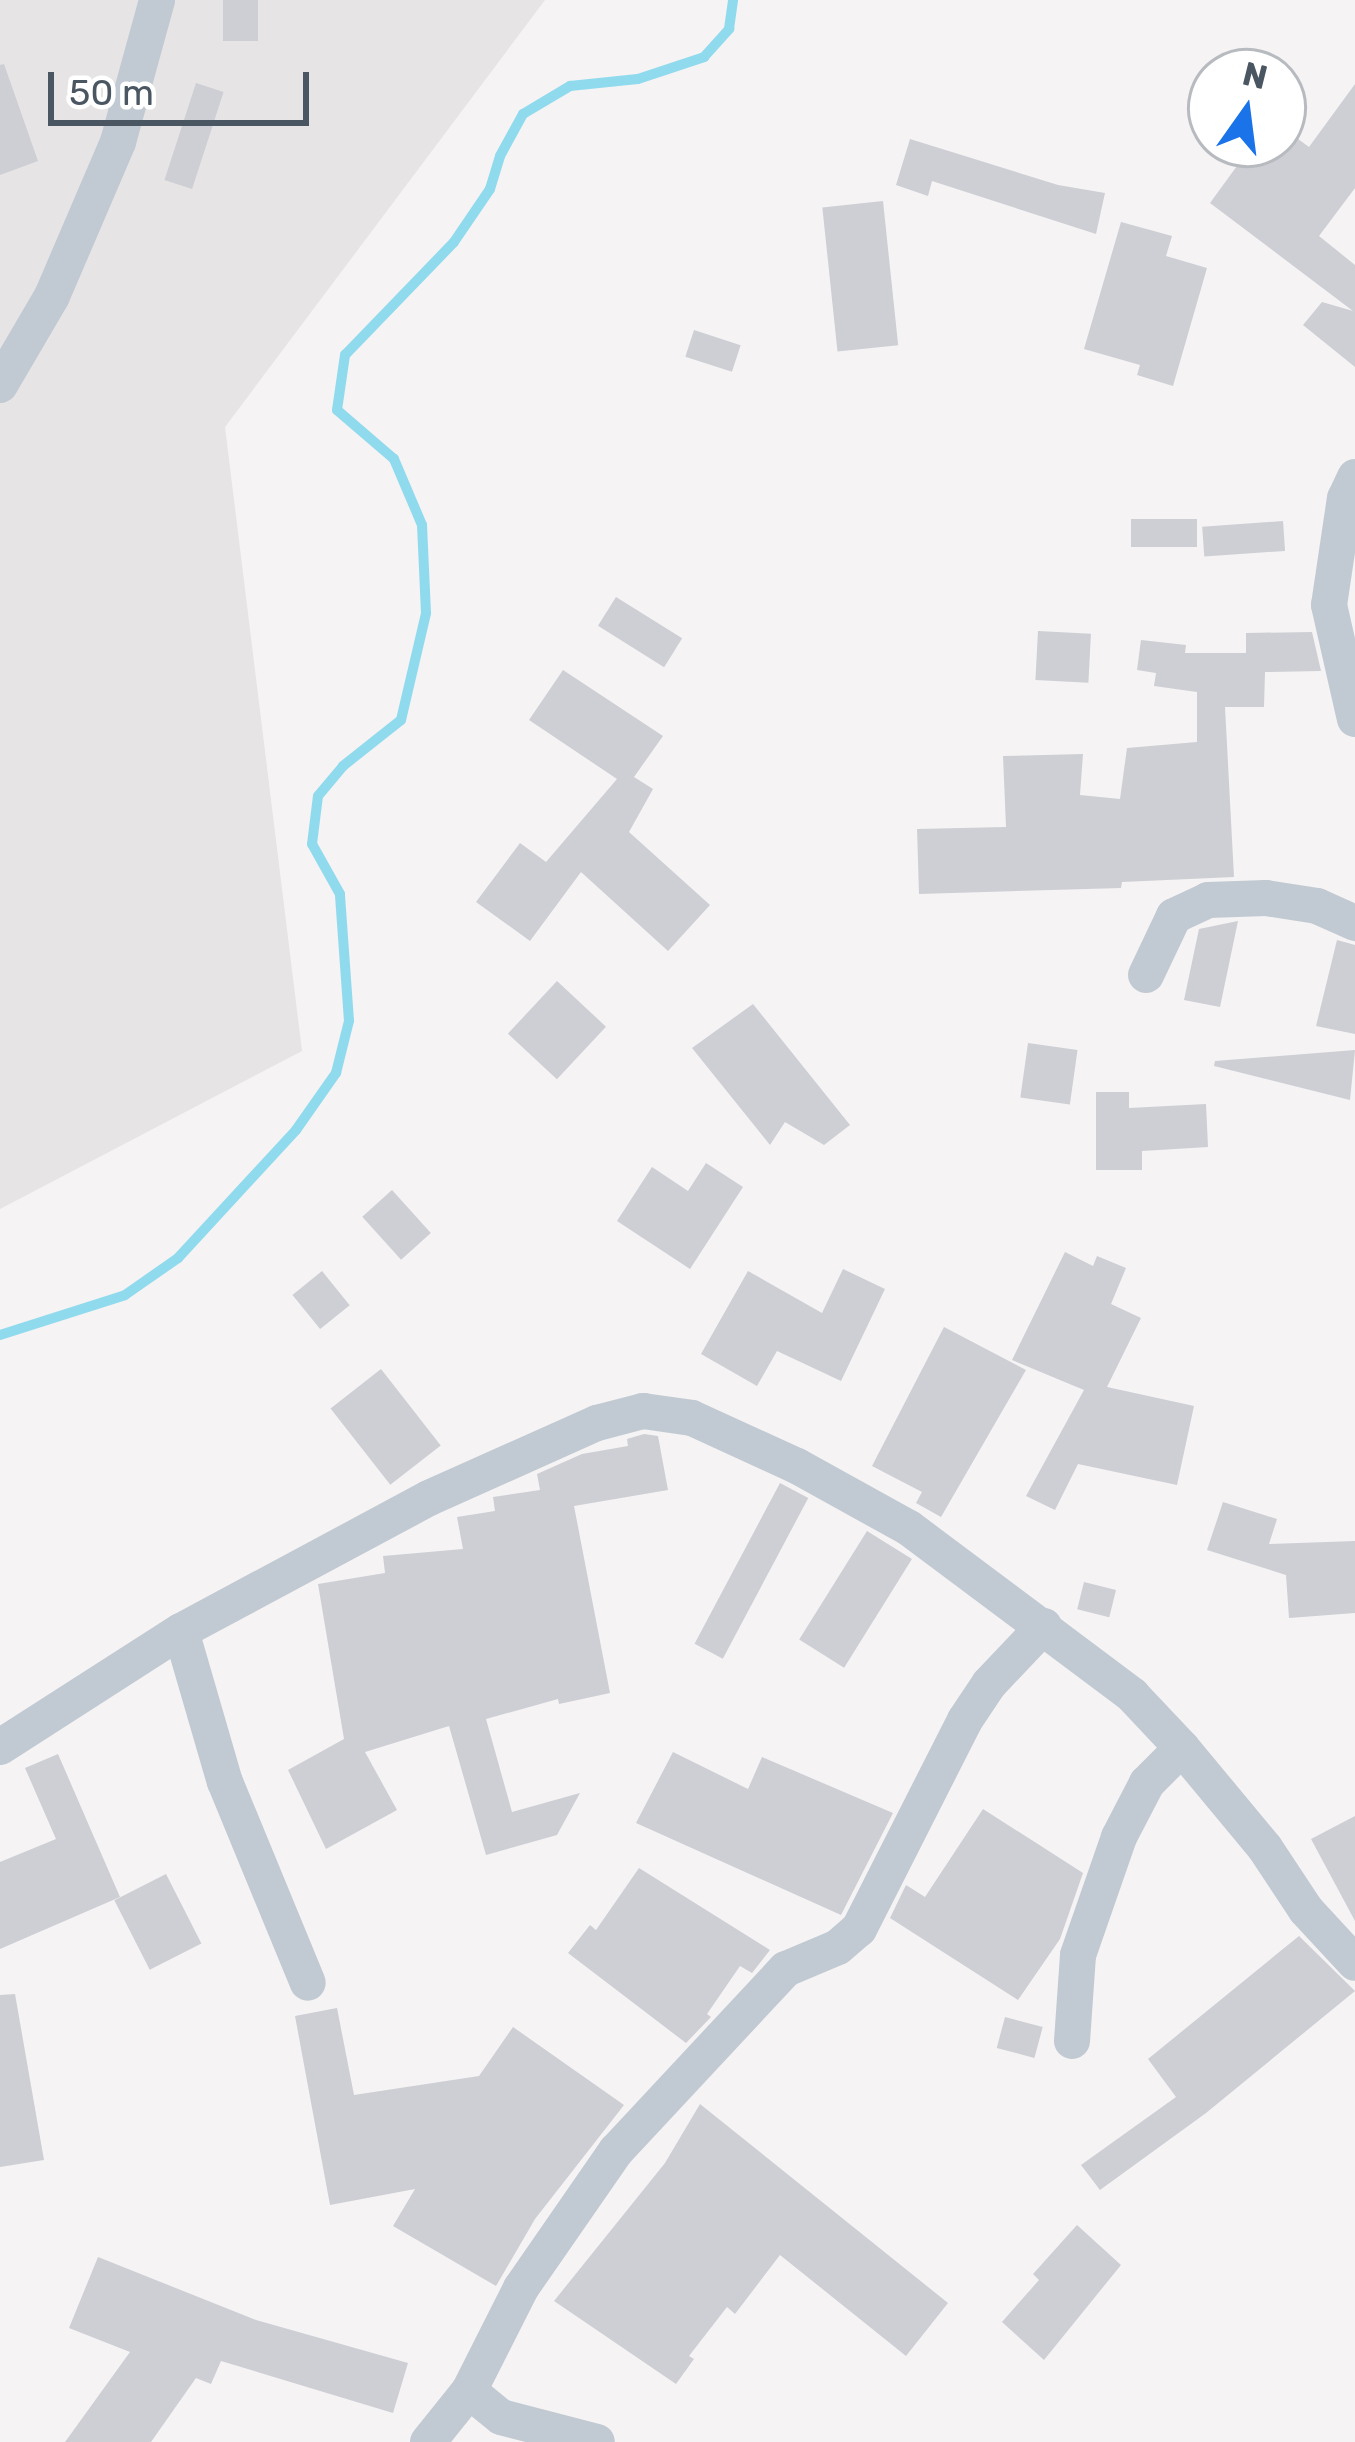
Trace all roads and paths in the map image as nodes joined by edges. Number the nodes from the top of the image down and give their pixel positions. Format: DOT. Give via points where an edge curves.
graph roads {
  1 [pos="157,0"];
  2 [pos="5,371"];
  3 [pos="1355,477"];
  4 [pos="1355,719"];
  5 [pos="1355,923"];
  6 [pos="1146,975"];
  7 [pos="1044,1626"];
  8 [pos="181,1631"];
  9 [pos="0,1748"];
  10 [pos="1182,1748"];
  11 [pos="1355,1964"];
  12 [pos="308,1983"];
  13 [pos="1072,2041"];
  14 [pos="469,2391"];
  15 [pos="428,2442"];
  16 [pos="597,2442"];
  1 -- 2 [label="street" via="118,142 52,296"];
  3 -- 4 [label="street" via="1329,605"];
  5 -- 6 [label="street" via="1317,906 1208,900 1174,916"];
  7 -- 8 [label="street" via="908,1528 797,1466 692,1418 643,1411 597,1423 429,1498"];
  7 -- 10 [label="street" via="1132,1695"];
  7 -- 14 [label="street" via="965,1720 859,1929 786,1970 616,2151 521,2288"];
  8 -- 9 [label="street"];
  8 -- 12 [label="street" via="225,1782"];
  10 -- 11 [label="street"];
  10 -- 13 [label="street" via="1147,1784 1119,1837 1078,1955"];
  14 -- 15 [label="street"];
  14 -- 16 [label="street" via="501,2417"];
}
